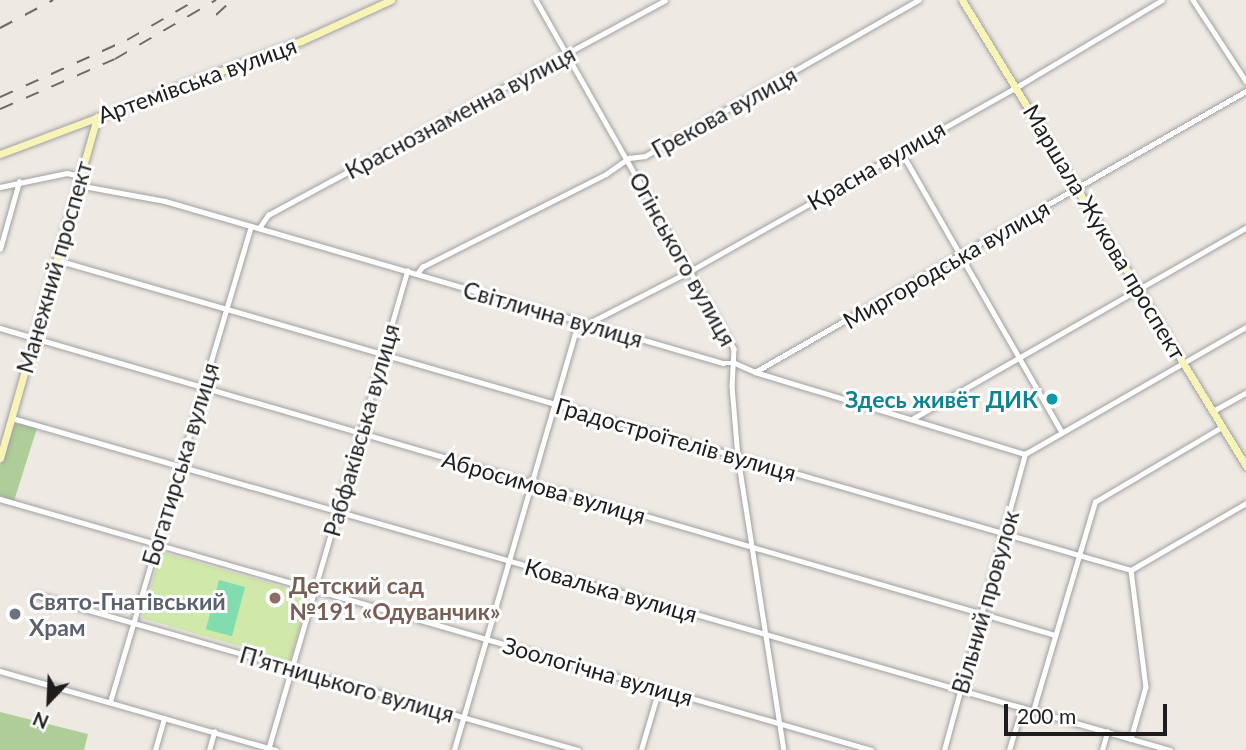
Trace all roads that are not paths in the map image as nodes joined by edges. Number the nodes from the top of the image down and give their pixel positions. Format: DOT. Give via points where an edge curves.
graph roads {
  1 [pos="391,0"];
  2 [pos="536,0"];
  3 [pos="665,0"];
  4 [pos="919,0"];
  5 [pos="962,0"];
  6 [pos="1162,0"];
  7 [pos="1194,0"];
  8 [pos="568,53"];
  9 [pos="1246,81"];
  10 [pos="1016,87"];
  11 [pos="1246,91"];
  12 [pos="97,117"];
  13 [pos="901,151"];
  14 [pos="0,154"];
  15 [pos="627,159"];
  16 [pos="80,176"];
  17 [pos="19,182"];
  18 [pos="78,185"];
  19 [pos="0,187"];
  20 [pos="1078,187"];
  21 [pos="251,226"];
  22 [pos="259,228"];
  23 [pos="1246,228"];
  24 [pos="0,246"];
  25 [pos="962,254"];
  26 [pos="56,259"];
  27 [pos="407,271"];
  28 [pos="690,271"];
  29 [pos="417,274"];
  30 [pos="1141,290"];
  31 [pos="227,309"];
  32 [pos="579,321"];
  33 [pos="587,324"];
  34 [pos="1246,327"];
  35 [pos="0,328"];
  36 [pos="34,338"];
  37 [pos="383,354"];
  38 [pos="1020,358"];
  39 [pos="1185,362"];
  40 [pos="735,363"];
  41 [pos="755,372"];
  42 [pos="203,388"];
  43 [pos="1246,393"];
  44 [pos="555,404"];
  45 [pos="1213,411"];
  46 [pos="11,417"];
  47 [pos="912,419"];
  48 [pos="1222,427"];
  49 [pos="1062,432"];
  50 [pos="360,434"];
  51 [pos="1025,454"];
  52 [pos="1243,455"];
  53 [pos="0,457"];
  54 [pos="738,457"];
  55 [pos="180,466"];
  56 [pos="1246,466"];
  57 [pos="532,484"];
  58 [pos="0,499"];
  59 [pos="1246,503"];
  60 [pos="338,511"];
  61 [pos="1004,535"];
  62 [pos="157,544"];
  63 [pos="754,547"];
  64 [pos="1078,555"];
  65 [pos="510,560"];
  66 [pos="1131,569"];
  67 [pos="315,590"];
  68 [pos="36,595"];
  69 [pos="983,612"];
  70 [pos="133,622"];
  71 [pos="767,634"];
  72 [pos="1055,635"];
  73 [pos="486,639"];
  74 [pos="292,668"];
  75 [pos="0,671"];
  76 [pos="659,688"];
  77 [pos="961,690"];
  78 [pos="110,702"];
  79 [pos="1021,708"];
  80 [pos="1033,711"];
  81 [pos="464,717"];
  82 [pos="164,718"];
  83 [pos="780,724"];
  84 [pos="214,732"];
  85 [pos="1107,732"];
  86 [pos="1131,739"];
  87 [pos="269,749"];
  88 [pos="155,750"];
  89 [pos="209,750"];
  90 [pos="276,750"];
  91 [pos="454,750"];
  92 [pos="578,750"];
  93 [pos="641,750"];
  94 [pos="784,750"];
  95 [pos="872,750"];
  96 [pos="944,750"];
  97 [pos="1009,750"];
  98 [pos="1102,750"];
  99 [pos="1170,750"];
  1 -- 12 [label="street, Артемівська вулиця" via="314,36"];
  2 -- 8 [label="street, Огінського вулиця"];
  3 -- 8 [label="street, Краснознаменна вулиця"];
  4 -- 15 [label="street, Грекова вулиця" via="645,156"];
  5 -- 10 [label="street, Маршала Жукова проспект"];
  6 -- 10 [label="street, Красна вулиця"];
  7 -- 9 [label="street"];
  8 -- 15 [label="street, Огінського вулиця"];
  8 -- 22 [label="street, Краснознаменна вулиця" via="268,215"];
  10 -- 13 [label="street, Красна вулиця"];
  10 -- 20 [label="street, Маршала Жукова проспект"];
  11 -- 20 [label="street, Миргородська вулиця"];
  12 -- 14 [label="street, Артемівська вулиця"];
  12 -- 16 [label="street, Манежний проспект"];
  13 -- 25 [label="street"];
  13 -- 28 [label="street, Красна вулиця"];
  15 -- 28 [label="street, Огінського вулиця"];
  15 -- 29 [label="street, Грекова вулиця" via="422,267"];
  16 -- 17 [label="street" via="67,173"];
  16 -- 18 [label="street, Манежний проспект"];
  17 -- 19 [label="street"];
  17 -- 24 [label="street"];
  18 -- 21 [label="street, Світлична вулиця" via="164,201"];
  18 -- 26 [label="street, Манежний проспект"];
  20 -- 25 [label="street, Миргородська вулиця"];
  20 -- 30 [label="street, Маршала Жукова проспект"];
  21 -- 22 [label="street, Світлична вулиця"];
  21 -- 31 [label="street, Богатирська вулиця"];
  22 -- 27 [label="street, Світлична вулиця"];
  23 -- 30 [label="street"];
  25 -- 38 [label="street"];
  25 -- 41 [label="street, Миргородська вулиця"];
  26 -- 31 [label="street, Градостроїтелiв вулиця"];
  26 -- 36 [label="street, Манежний проспект"];
  27 -- 29 [label="street, Світлична вулиця"];
  27 -- 37 [label="street, Рабфаківська вулиця"];
  28 -- 33 [label="street, Красна вулиця"];
  28 -- 40 [label="street, Огінського вулиця" via="734,349"];
  29 -- 32 [label="street, Світлична вулиця"];
  30 -- 38 [label="street"];
  30 -- 39 [label="street, Маршала Жукова проспект"];
  31 -- 37 [label="street, Градостроїтелiв вулиця"];
  31 -- 42 [label="street, Богатирська вулиця"];
  32 -- 33 [label="street, Світлична вулиця"];
  32 -- 44 [label="street"];
  33 -- 40 [label="street, Світлична вулиця"];
  34 -- 39 [label="street"];
  35 -- 36 [label="street, Абросимова вулиця"];
  36 -- 42 [label="street, Абросимова вулиця"];
  36 -- 46 [label="street, Манежний проспект"];
  37 -- 44 [label="street, Градостроїтелiв вулиця"];
  37 -- 50 [label="street, Рабфаківська вулиця"];
  38 -- 47 [label="street"];
  38 -- 49 [label="street"];
  39 -- 45 [label="street, Маршала Жукова проспект"];
  39 -- 49 [label="street"];
  40 -- 41 [label="street, Світлична вулиця"];
  40 -- 54 [label="street, Огінського вулиця" via="732,386"];
  41 -- 47 [label="street, Світлична вулиця"];
  42 -- 50 [label="street, Абросимова вулиця"];
  42 -- 55 [label="street, Богатирська вулиця"];
  43 -- 45 [label="street"];
  44 -- 54 [label="street, Градостроїтелiв вулиця"];
  44 -- 57 [label="street"];
  45 -- 48 [label="street, Маршала Жукова проспект"];
  46 -- 53 [label="street, Манежний проспект"];
  46 -- 55 [label="street, Ковалька вулиця"];
  47 -- 51 [label="street, Світлична вулиця"];
  48 -- 52 [label="street, Маршала Жукова проспект"];
  48 -- 64 [label="street" via="1095,502"];
  49 -- 51 [label="street"];
  50 -- 57 [label="street, Абросимова вулиця"];
  50 -- 60 [label="street, Рабфаківська вулиця"];
  51 -- 61 [label="street, Вільний провулок"];
  52 -- 56 [label="street, Маршала Жукова проспект"];
  54 -- 61 [label="street, Градостроїтелiв вулиця"];
  54 -- 63 [label="street, Огінського вулиця"];
  55 -- 60 [label="street, Ковалька вулиця"];
  55 -- 62 [label="street, Богатирська вулиця"];
  57 -- 63 [label="street, Абросимова вулиця"];
  57 -- 65 [label="street"];
  58 -- 62 [label="street, Зоологічна вулиця"];
  59 -- 66 [label="street"];
  60 -- 65 [label="street, Ковалька вулиця"];
  60 -- 67 [label="street, Рабфаківська вулиця"];
  61 -- 64 [label="street, Градостроїтелiв вулиця"];
  61 -- 69 [label="street, Вільний провулок"];
  62 -- 67 [label="street, Зоологічна вулиця"];
  62 -- 70 [label="street, Богатирська вулиця"];
  63 -- 69 [label="street, Абросимова вулиця"];
  63 -- 71 [label="street, Огінського вулиця"];
  64 -- 66 [label="street, Градостроїтелiв вулиця"];
  64 -- 72 [label="street"];
  65 -- 71 [label="street, Ковалька вулиця"];
  65 -- 73 [label="street"];
  66 -- 86 [label="street" via="1146,687"];
  67 -- 73 [label="street, Зоологічна вулиця"];
  67 -- 74 [label="street, Рабфаківська вулиця"];
  68 -- 70 [label="street, П’ятницького вулиця"];
  69 -- 72 [label="street, Абросимова вулиця"];
  69 -- 77 [label="street, Вільний провулок"];
  70 -- 74 [label="street, П’ятницького вулиця"];
  70 -- 78 [label="street, Богатирська вулиця"];
  71 -- 77 [label="street, Ковалька вулиця"];
  71 -- 83 [label="street, Огінського вулиця"];
  72 -- 80 [label="street"];
  73 -- 76 [label="street, Зоологічна вулиця"];
  73 -- 81 [label="street"];
  74 -- 81 [label="street, П’ятницького вулиця"];
  74 -- 87 [label="street, Рабфаківська вулиця"];
  75 -- 78 [label="street"];
  76 -- 83 [label="street, Зоологічна вулиця"];
  76 -- 93 [label="street"];
  77 -- 79 [label="street, Ковалька вулиця"];
  77 -- 96 [label="street, Вільний провулок"];
  78 -- 82 [label="street"];
  79 -- 80 [label="street, Ковалька вулиця"];
  79 -- 97 [label="street"];
  80 -- 85 [label="street, Ковалька вулиця"];
  81 -- 91 [label="street"];
  81 -- 92 [label="street, П’ятницького вулиця"];
  82 -- 84 [label="street"];
  82 -- 88 [label="street"];
  83 -- 94 [label="street, Огінського вулиця"];
  83 -- 95 [label="street, Зоологічна вулиця"];
  84 -- 87 [label="street"];
  84 -- 89 [label="street"];
  85 -- 86 [label="street, Ковалька вулиця"];
  85 -- 98 [label="street"];
  86 -- 99 [label="street, Ковалька вулиця"];
  87 -- 90 [label="street"];
}
